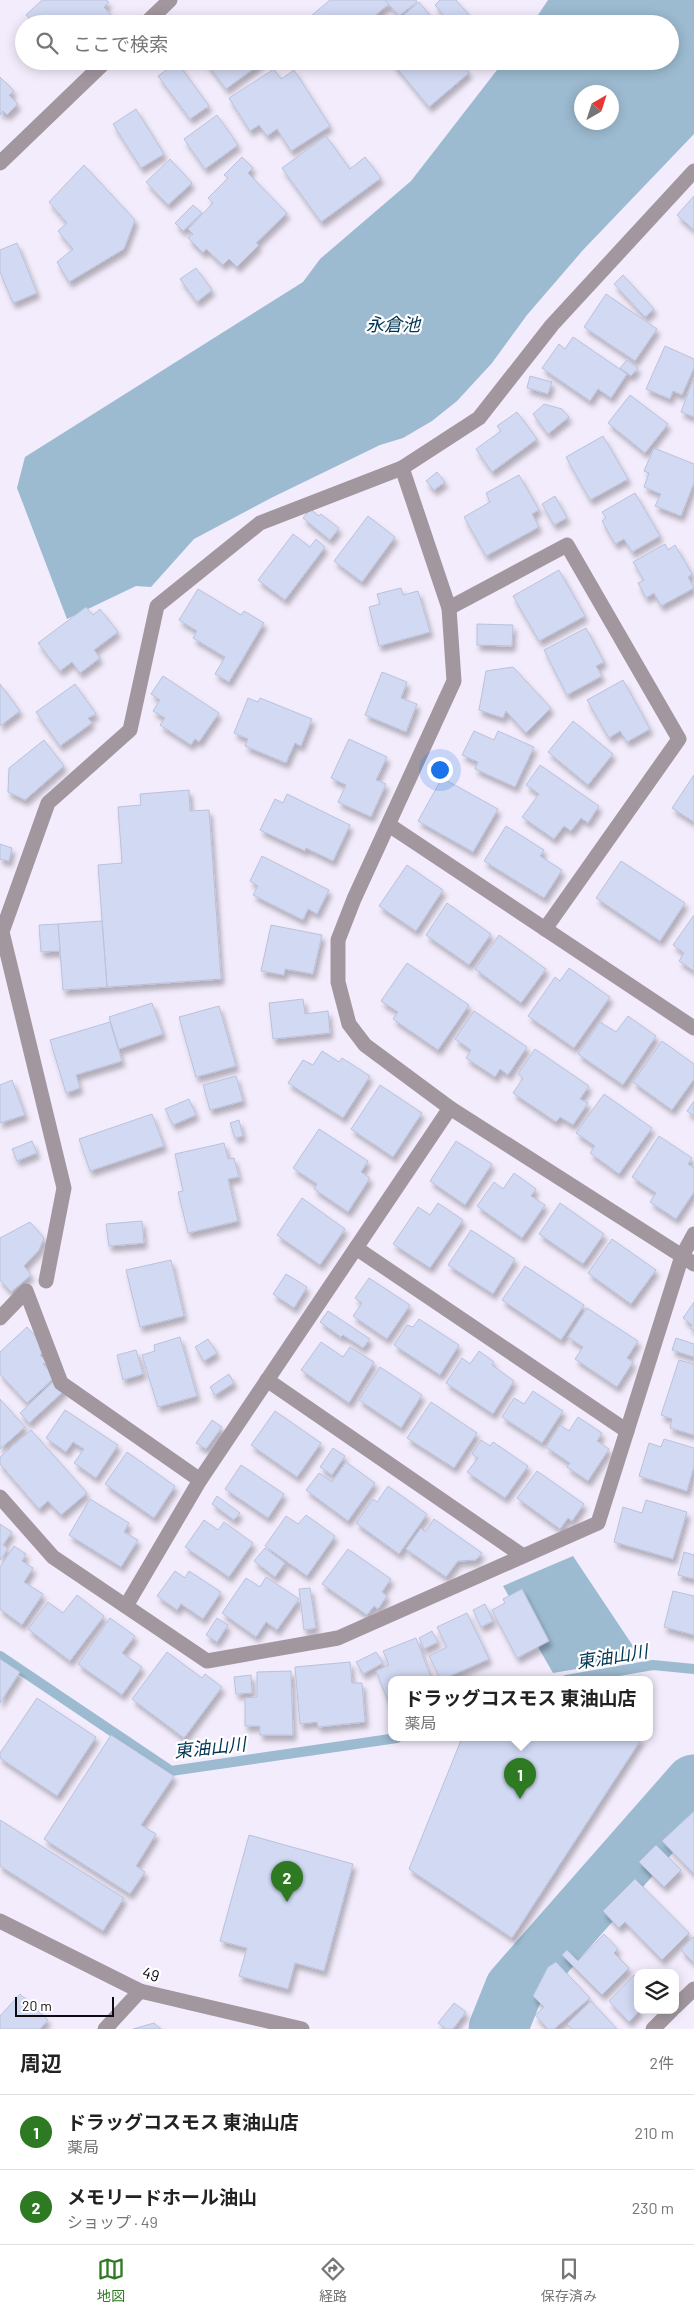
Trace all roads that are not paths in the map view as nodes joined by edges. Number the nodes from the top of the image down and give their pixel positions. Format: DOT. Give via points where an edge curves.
graph roads {
  1 [pos="170,0"];
  2 [pos="154,15"];
  3 [pos="97,70"];
  4 [pos="0,163"];
  5 [pos="694,172"];
  6 [pos="402,468"];
  7 [pos="449,608"];
  8 [pos="389,825"];
  9 [pos="545,930"];
  10 [pos="1,931"];
  11 [pos="694,1028"];
  12 [pos="450,1108"];
  13 [pos="694,1234"];
  14 [pos="356,1248"];
  15 [pos="688,1260"];
  16 [pos="46,1281"];
  17 [pos="0,1318"];
  18 [pos="267,1380"];
  19 [pos="627,1431"];
  20 [pos="200,1480"];
  21 [pos="0,1496"];
  22 [pos="523,1556"];
  23 [pos="126,1606"];
  24 [pos="0,1921"];
  25 [pos="694,1989"];
  26 [pos="140,1991"];
  27 [pos="679,2003"];
  28 [pos="668,2014"];
  29 [pos="297,2028"];
  30 [pos="105,2029"];
  31 [pos="653,2029"];
  1 -- 2 [label="street"];
  3 -- 4 [label="street"];
  5 -- 6 [label="street" via="552,325 479,418"];
  6 -- 7 [label="street"];
  6 -- 10 [label="street" via="260,523 157,606 130,730 48,803"];
  7 -- 8 [label="street" via="454,681"];
  7 -- 9 [label="street" via="567,545 679,739"];
  8 -- 9 [label="street"];
  8 -- 12 [label="street" via="338,940 338,982 349,1024 365,1045"];
  9 -- 11 [label="street"];
  10 -- 16 [label="street" via="64,1188"];
  12 -- 14 [label="street"];
  12 -- 15 [label="street"];
  13 -- 15 [label="street"];
  14 -- 18 [label="street"];
  14 -- 19 [label="street"];
  15 -- 19 [label="street"];
  17 -- 20 [label="street" via="26,1291 61,1383"];
  18 -- 20 [label="street"];
  18 -- 22 [label="street"];
  19 -- 22 [label="street" via="598,1523"];
  20 -- 23 [label="street"];
  21 -- 23 [label="street" via="54,1557"];
  22 -- 23 [label="street" via="338,1638 207,1661"];
  24 -- 26 [label="street, 49 / 49"];
  25 -- 27 [label="street"];
  26 -- 29 [label="street, 49 / 49"];
  26 -- 30 [label="street"];
  28 -- 31 [label="street"];
}
